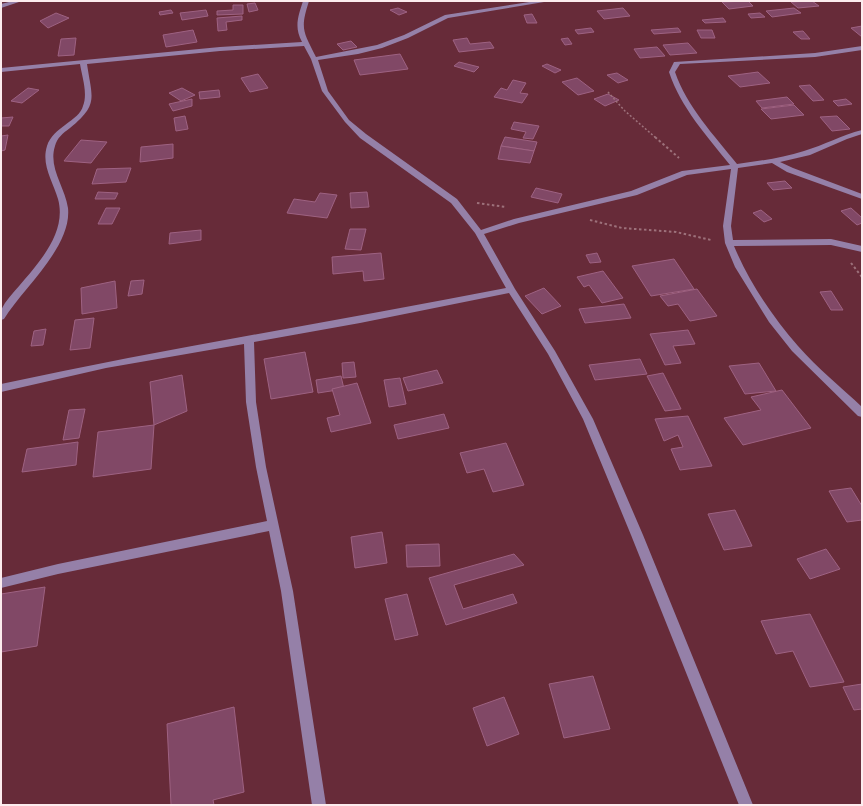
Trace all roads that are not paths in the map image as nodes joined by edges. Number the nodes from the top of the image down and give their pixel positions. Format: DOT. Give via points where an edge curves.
graph roads {
  1 [pos="19,1"];
  2 [pos="306,1"];
  3 [pos="547,1"];
  4 [pos="523,2"];
  5 [pos="1,6"];
  6 [pos="306,44"];
  7 [pos="862,48"];
  8 [pos="314,59"];
  9 [pos="83,61"];
  10 [pos="1,70"];
  11 [pos="862,132"];
  12 [pos="773,161"];
  13 [pos="735,166"];
  14 [pos="862,198"];
  15 [pos="480,233"];
  16 [pos="729,243"];
  17 [pos="862,249"];
  18 [pos="511,290"];
  19 [pos="1,317"];
  20 [pos="249,340"];
  21 [pos="1,388"];
  22 [pos="862,413"];
  23 [pos="273,525"];
  24 [pos="1,583"];
  25 [pos="319,805"];
  26 [pos="746,805"];
  1 -- 5 [label="street"];
  2 -- 6 [label="street" via="300,28 301,37"];
  3 -- 4 [label="street"];
  4 -- 8 [label="street" via="447,16 389,43"];
  6 -- 8 [label="street"];
  6 -- 9 [label="street"];
  7 -- 13 [label="street" via="816,55 676,63 672,72 677,87 697,118"];
  8 -- 15 [label="street" via="325,91 346,121 377,148 454,201"];
  9 -- 10 [label="street"];
  9 -- 19 [label="street" via="87,107 79,117 60,131 49,152 49,166 64,208 59,237 44,260 9,302"];
  11 -- 12 [label="street" via="807,153"];
  12 -- 13 [label="street"];
  12 -- 14 [label="street"];
  13 -- 15 [label="street" via="685,173 634,194 517,221"];
  13 -- 16 [label="street" via="727,226"];
  15 -- 18 [label="street"];
  16 -- 17 [label="street" via="831,242"];
  16 -- 22 [label="street" via="743,274 772,320 818,372"];
  18 -- 20 [label="street"];
  18 -- 26 [label="street" via="552,353 588,419"];
  20 -- 21 [label="street" via="106,365"];
  20 -- 23 [label="street" via="251,402"];
  23 -- 24 [label="street" via="58,568"];
  23 -- 25 [label="street" via="287,591"];
}
